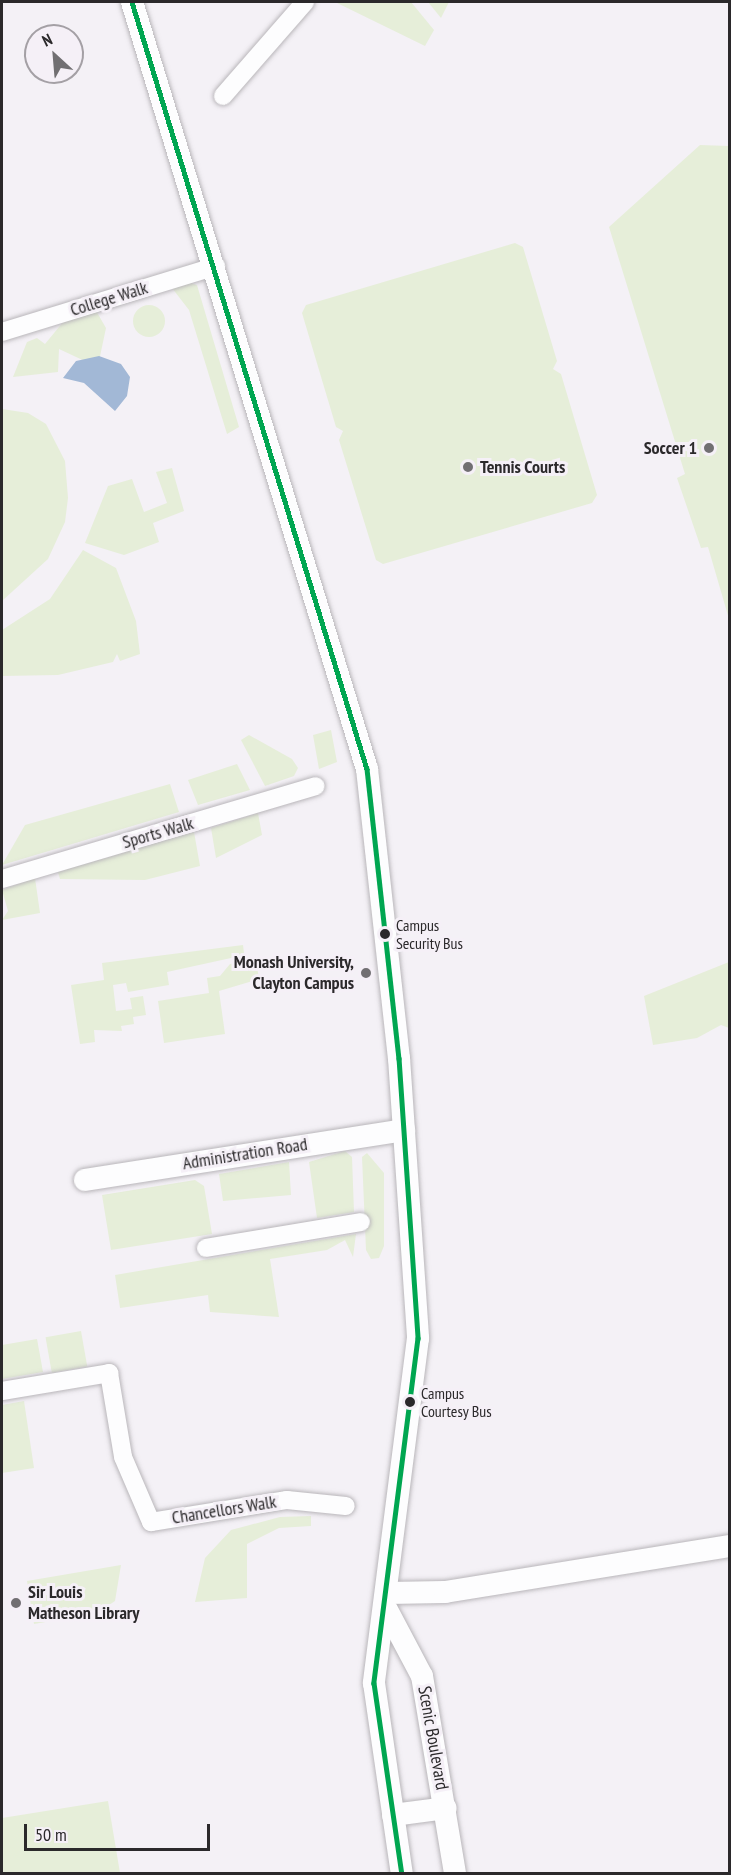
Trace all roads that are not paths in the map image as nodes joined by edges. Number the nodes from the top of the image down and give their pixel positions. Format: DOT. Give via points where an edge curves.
graph roads {
  1 [pos="132,2"];
  2 [pos="305,2"];
  3 [pos="223,96"];
  4 [pos="216,266"];
  5 [pos="2,332"];
  6 [pos="315,786"];
  7 [pos="2,879"];
  8 [pos="404,1130"];
  9 [pos="86,1180"];
  10 [pos="361,1222"];
  11 [pos="206,1248"];
  12 [pos="2,1391"];
  13 [pos="346,1506"];
  14 [pos="729,1546"];
  15 [pos="388,1602"];
  16 [pos="446,1808"];
  17 [pos="393,1815"];
  18 [pos="402,1874"];
  19 [pos="455,1874"];
  1 -- 4 [label="street"];
  2 -- 3 [label="street"];
  4 -- 5 [label="street, College Walk"];
  4 -- 8 [label="street" via="367,769"];
  6 -- 7 [label="street, Sports Walk"];
  8 -- 9 [label="street, Administration Road"];
  8 -- 15 [label="street" via="418,1338"];
  10 -- 11 [label="street"];
  12 -- 13 [label="street, Chancellors Walk" via="109,1373 123,1457 151,1521 287,1500"];
  14 -- 15 [label="street"];
  15 -- 16 [label="street, Scenic Boulevard" via="422,1676"];
  15 -- 17 [label="street" via="374,1683"];
  16 -- 17 [label="street"];
  16 -- 19 [label="street, Scenic Boulevard"];
  17 -- 18 [label="street"];
}
